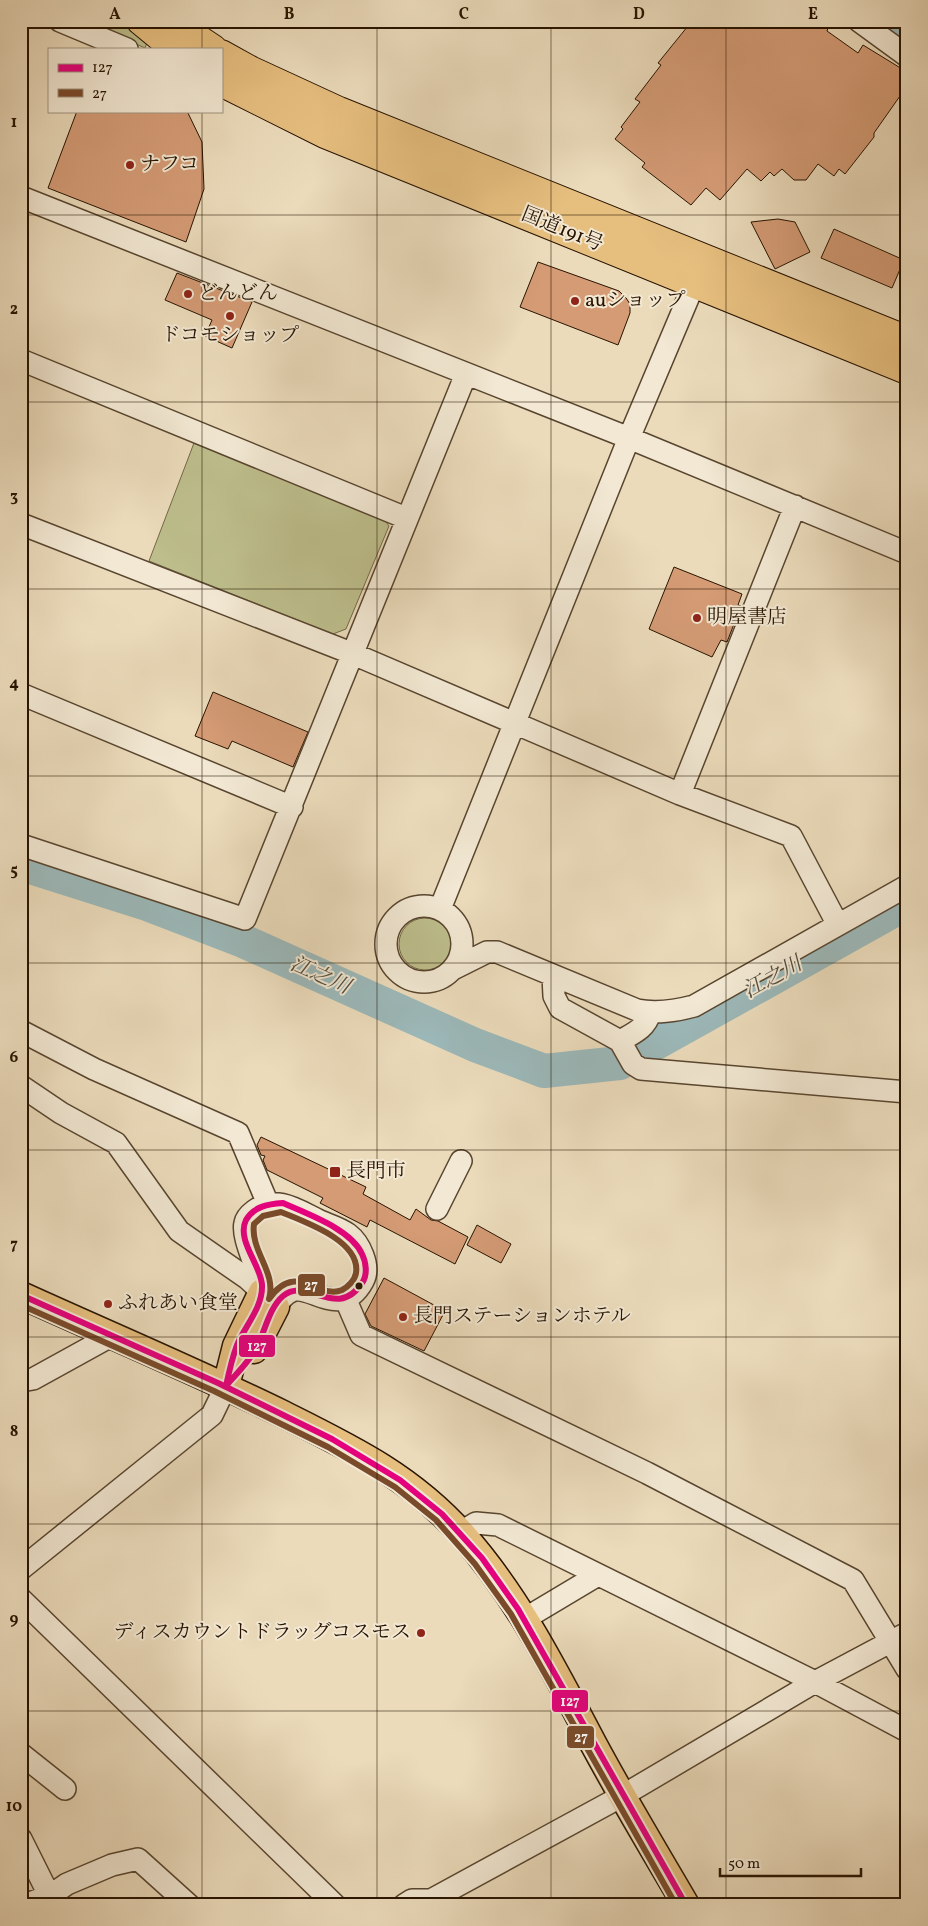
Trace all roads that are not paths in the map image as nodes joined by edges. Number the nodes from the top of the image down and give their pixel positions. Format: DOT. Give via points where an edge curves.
graph roads {
  1 [pos="60,21"];
  2 [pos="141,21"];
  3 [pos="171,21"];
  4 [pos="859,21"];
  5 [pos="125,48"];
  6 [pos="174,48"];
  7 [pos="212,48"];
  8 [pos="222,55"];
  9 [pos="907,56"];
  10 [pos="224,85"];
  11 [pos="21,197"];
  12 [pos="705,258"];
  13 [pos="694,283"];
  14 [pos="907,340"];
  15 [pos="21,360"];
  16 [pos="907,370"];
  17 [pos="466,374"];
  18 [pos="629,438"];
  19 [pos="795,506"];
  20 [pos="406,518"];
  21 [pos="21,524"];
  22 [pos="907,553"];
  23 [pos="352,653"];
  24 [pos="21,694"];
  25 [pos="514,724"];
  26 [pos="680,794"];
  27 [pos="292,807"];
  28 [pos="21,845"];
  29 [pos="907,886"];
  30 [pos="440,909"];
  31 [pos="838,925"];
  32 [pos="453,969"];
  33 [pos="553,976"];
  34 [pos="650,1012"];
  35 [pos="21,1031"];
  36 [pos="620,1041"];
  37 [pos="21,1086"];
  38 [pos="907,1092"];
  39 [pos="461,1161"];
  40 [pos="268,1204"];
  41 [pos="437,1209"];
  42 [pos="21,1296"];
  43 [pos="345,1298"];
  44 [pos="269,1300"];
  45 [pos="111,1336"];
  46 [pos="21,1381"];
  47 [pos="226,1386"];
  48 [pos="461,1532"];
  49 [pos="21,1569"];
  50 [pos="598,1575"];
  51 [pos="21,1599"];
  52 [pos="526,1618"];
  53 [pos="899,1638"];
  54 [pos="907,1669"];
  55 [pos="816,1682"];
  56 [pos="907,1732"];
  57 [pos="21,1754"];
  58 [pos="65,1789"];
  59 [pos="622,1796"];
  60 [pos="21,1839"];
  61 [pos="52,1900"];
  62 [pos="24,1905"];
  63 [pos="189,1905"];
  64 [pos="335,1905"];
  65 [pos="404,1905"];
  66 [pos="686,1905"];
  1 -- 5 [label="street"];
  2 -- 6 [label="highway"];
  3 -- 7 [label="highway"];
  4 -- 9 [label="street"];
  8 -- 12 [label="highway, 国道191号" via="339,111"];
  10 -- 13 [label="highway, 国道191号" via="325,134"];
  11 -- 17 [label="street"];
  12 -- 13 [label="street"];
  12 -- 14 [label="highway, 国道191号"];
  13 -- 16 [label="highway, 国道191号"];
  13 -- 18 [label="street"];
  15 -- 20 [label="street"];
  17 -- 18 [label="street"];
  17 -- 20 [label="street"];
  18 -- 19 [label="street"];
  18 -- 25 [label="street"];
  19 -- 22 [label="street"];
  19 -- 26 [label="street"];
  20 -- 23 [label="street"];
  21 -- 23 [label="street"];
  23 -- 25 [label="street"];
  23 -- 27 [label="street"];
  24 -- 27 [label="street"];
  25 -- 26 [label="street"];
  25 -- 30 [label="street"];
  26 -- 31 [label="street" via="791,836"];
  27 -- 28 [label="street" via="245,919"];
  29 -- 31 [label="street"];
  30 -- 32 [label="street" via="450,915 461,934 461,955"];
  30 -- 32 [label="street" via="419,905 399,915 387,933 387,955 400,973 419,982 440,979"];
  31 -- 34 [label="street" via="694,1006"];
  32 -- 33 [label="street" via="487,952 497,952"];
  33 -- 34 [label="street" via="637,1010"];
  33 -- 36 [label="street" via="554,996 560,1008"];
  34 -- 36 [label="street" via="641,1029"];
  35 -- 40 [label="street" via="94,1069 238,1133"];
  36 -- 38 [label="street" via="633,1064 641,1069"];
  37 -- 44 [label="street" via="61,1113 116,1143 179,1230 248,1279"];
  39 -- 41 [label="street"];
  40 -- 43 [label="street" via="283,1203 348,1234 358,1245 364,1261 364,1280"];
  40 -- 44 [label="street" via="249,1215 244,1232"];
  42 -- 45 [label="main road"];
  43 -- 44 [label="street" via="328,1300 293,1290"];
  43 -- 53 [label="street" via="361,1335 647,1473 853,1580"];
  44 -- 47 [label="main road" via="236,1346"];
  45 -- 46 [label="street" via="33,1379"];
  45 -- 47 [label="main road"];
  47 -- 48 [label="main road" via="370,1457 425,1499"];
  47 -- 49 [label="street" via="212,1415"];
  48 -- 50 [label="street" via="476,1523 498,1525"];
  48 -- 52 [label="main road"];
  50 -- 52 [label="street"];
  50 -- 55 [label="street"];
  51 -- 64 [label="street"];
  52 -- 59 [label="main road"];
  53 -- 54 [label="street"];
  53 -- 55 [label="street"];
  55 -- 56 [label="street"];
  55 -- 59 [label="street"];
  57 -- 58 [label="street"];
  59 -- 65 [label="street" via="431,1900 412,1900"];
  59 -- 66 [label="main road"];
  60 -- 61 [label="street"];
  61 -- 62 [label="street"];
  61 -- 63 [label="street" via="76,1880 112,1865 138,1859"];
}
